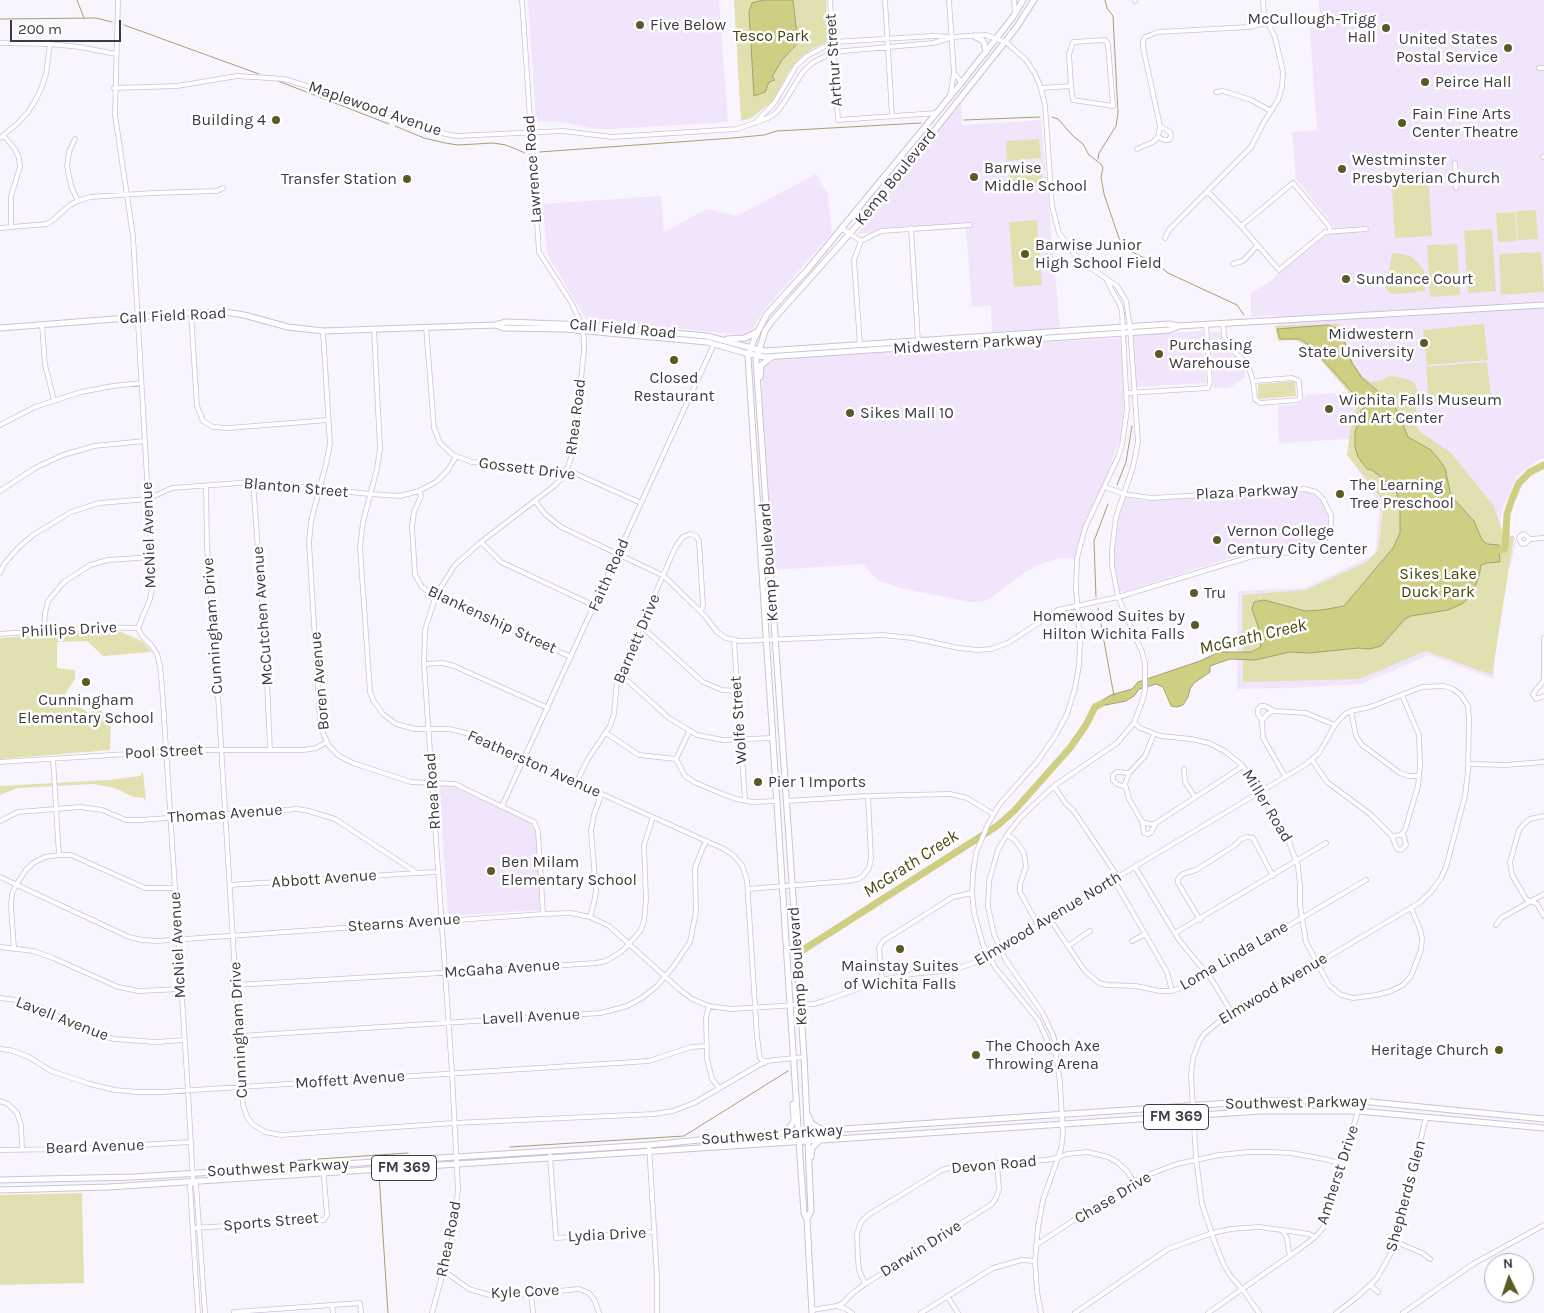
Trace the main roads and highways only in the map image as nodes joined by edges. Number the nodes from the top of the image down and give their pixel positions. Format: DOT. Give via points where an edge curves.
graph roads {
  1 [pos="1023,0"];
  2 [pos="1034,0"];
  3 [pos="974,36"];
  4 [pos="986,52"];
  5 [pos="962,82"];
  6 [pos="969,86"];
  7 [pos="883,178"];
  8 [pos="892,184"];
  9 [pos="1544,305"];
  10 [pos="0,328"];
  11 [pos="757,332"];
  12 [pos="663,335"];
  13 [pos="721,339"];
  14 [pos="918,344"];
  15 [pos="750,351"];
  16 [pos="757,353"];
  17 [pos="782,356"];
  18 [pos="758,390"];
  19 [pos="782,737"];
  20 [pos="772,738"];
  21 [pos="776,801"];
  22 [pos="786,801"];
  23 [pos="796,1097"];
  24 [pos="1312,1100"];
  25 [pos="805,1107"];
  26 [pos="1313,1110"];
  27 [pos="1508,1115"];
  28 [pos="1544,1119"];
  29 [pos="941,1123"];
  30 [pos="1509,1125"];
  31 [pos="1544,1128"];
  32 [pos="825,1131"];
  33 [pos="798,1132"];
  34 [pos="807,1132"];
  35 [pos="941,1132"];
  36 [pos="778,1134"];
  37 [pos="716,1139"];
  38 [pos="822,1140"];
  39 [pos="808,1141"];
  40 [pos="799,1142"];
  41 [pos="717,1148"];
  42 [pos="809,1175"];
  43 [pos="0,1180"];
  44 [pos="44,1180"];
  45 [pos="43,1189"];
  46 [pos="0,1190"];
  47 [pos="806,1219"];
  48 [pos="812,1312"];
  1 -- 4 [label="main road, Kemp Boulevard"];
  2 -- 6 [label="main road, Kemp Boulevard"];
  3 -- 4 [label="main road" via="984,43"];
  4 -- 5 [label="main road, Kemp Boulevard"];
  5 -- 6 [label="main road"];
  5 -- 7 [label="main road, Kemp Boulevard"];
  6 -- 8 [label="main road, Kemp Boulevard"];
  7 -- 8 [label="main road"];
  7 -- 11 [label="main road, Kemp Boulevard" via="767,314"];
  8 -- 16 [label="main road, Kemp Boulevard" via="771,322"];
  9 -- 14 [label="main road, Midwestern Parkway"];
  10 -- 12 [label="main road, Call Field Road" via="191,313 232,313 323,332 506,322"];
  11 -- 13 [label="main road" via="745,338"];
  11 -- 15 [label="main road, Kemp Boulevard"];
  12 -- 13 [label="main road, Call Field Road"];
  12 -- 15 [label="main road, Call Field Road"];
  13 -- 15 [label="main road, Call Field Road"];
  14 -- 16 [label="main road, Midwestern Parkway"];
  14 -- 17 [label="main road, Midwestern Parkway"];
  15 -- 16 [label="main road"];
  15 -- 20 [label="main road, Kemp Boulevard" via="748,367"];
  16 -- 17 [label="main road, Midwestern Parkway"];
  16 -- 18 [label="main road, Kemp Boulevard"];
  17 -- 18 [label="main road" via="764,362"];
  18 -- 19 [label="main road, Kemp Boulevard"];
  19 -- 20 [label="main road"];
  19 -- 22 [label="main road, Kemp Boulevard"];
  20 -- 21 [label="main road, Kemp Boulevard"];
  21 -- 22 [label="main road"];
  21 -- 23 [label="main road, Kemp Boulevard"];
  22 -- 25 [label="main road, Kemp Boulevard"];
  23 -- 33 [label="main road, Kemp Boulevard"];
  23 -- 36 [label="main road" via="794,1121"];
  24 -- 26 [label="main road"];
  24 -- 27 [label="main road, Southwest Parkway / FM 369"];
  24 -- 29 [label="main road, Southwest Parkway / FM 369"];
  25 -- 32 [label="main road" via="811,1123"];
  25 -- 34 [label="main road, Kemp Boulevard"];
  26 -- 30 [label="main road, Southwest Parkway / FM 369"];
  26 -- 35 [label="main road, Southwest Parkway / FM 369"];
  27 -- 28 [label="main road, Southwest Parkway / FM 369"];
  27 -- 30 [label="main road"];
  29 -- 32 [label="main road, Southwest Parkway / FM 369"];
  29 -- 35 [label="main road"];
  30 -- 31 [label="main road, Southwest Parkway / FM 369"];
  32 -- 34 [label="main road, Southwest Parkway / FM 369"];
  33 -- 34 [label="main road, Southwest Parkway / FM 369"];
  33 -- 36 [label="main road, Southwest Parkway / FM 369"];
  33 -- 40 [label="main road, Kemp Boulevard"];
  34 -- 39 [label="main road, Kemp Boulevard"];
  35 -- 38 [label="main road, Southwest Parkway / FM 369"];
  36 -- 37 [label="main road, Southwest Parkway / FM 369"];
  37 -- 41 [label="main road"];
  37 -- 44 [label="main road, Southwest Parkway / FM 369"];
  38 -- 39 [label="main road, Southwest Parkway / FM 369"];
  38 -- 42 [label="main road" via="812,1148"];
  39 -- 40 [label="main road, Southwest Parkway / FM 369"];
  39 -- 42 [label="main road, Kemp Boulevard"];
  40 -- 41 [label="main road, Southwest Parkway / FM 369"];
  40 -- 47 [label="main road, Kemp Boulevard"];
  41 -- 45 [label="main road, Southwest Parkway / FM 369"];
  42 -- 47 [label="main road, Kemp Boulevard" via="811,1211"];
  43 -- 44 [label="main road, Southwest Parkway / FM 369"];
  44 -- 45 [label="main road"];
  45 -- 46 [label="main road, Southwest Parkway / FM 369"];
  47 -- 48 [label="main road, Kemp Boulevard"];
}
